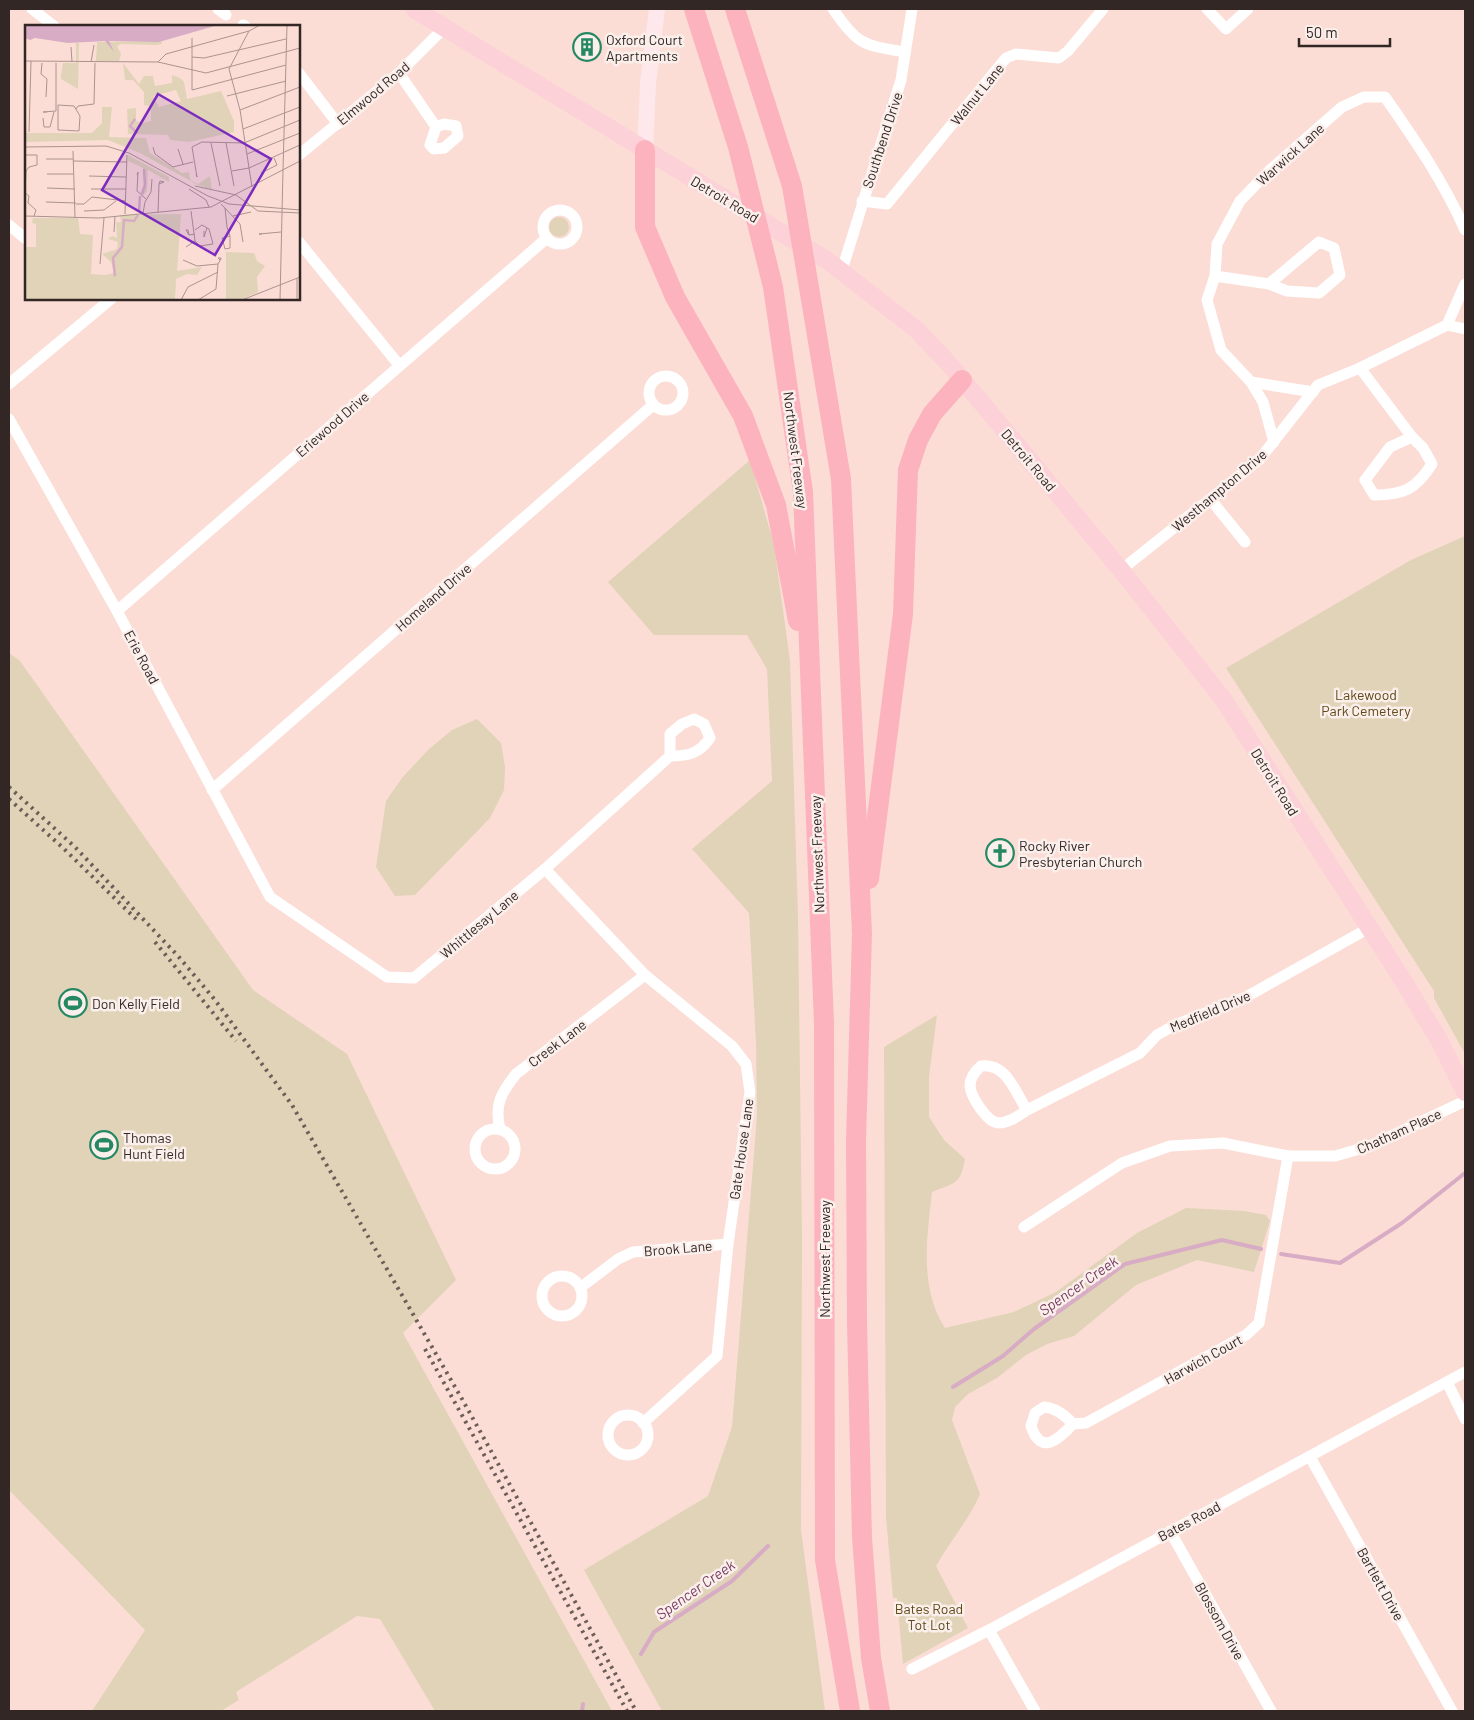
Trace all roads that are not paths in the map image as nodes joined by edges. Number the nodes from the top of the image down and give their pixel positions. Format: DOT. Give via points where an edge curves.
graph roads {
  1 [pos="32,9"];
  2 [pos="414,9"];
  3 [pos="657,9"];
  4 [pos="694,9"];
  5 [pos="735,9"];
  6 [pos="833,9"];
  7 [pos="912,9"];
  8 [pos="1103,9"];
  9 [pos="1207,9"];
  10 [pos="1248,9"];
  11 [pos="53,25"];
  12 [pos="444,28"];
  13 [pos="906,52"];
  14 [pos="399,73"];
  15 [pos="300,74"];
  16 [pos="338,124"];
  17 [pos="436,127"];
  18 [pos="645,150"];
  19 [pos="300,154"];
  20 [pos="862,201"];
  21 [pos="9,225"];
  22 [pos="1465,230"];
  23 [pos="25,238"];
  24 [pos="547,238"];
  25 [pos="300,243"];
  26 [pos="835,265"];
  27 [pos="1215,276"];
  28 [pos="1269,284"];
  29 [pos="1465,284"];
  30 [pos="106,300"];
  31 [pos="1448,325"];
  32 [pos="1465,329"];
  33 [pos="399,365"];
  34 [pos="1360,368"];
  35 [pos="962,380"];
  36 [pos="1251,382"];
  37 [pos="9,384"];
  38 [pos="1313,392"];
  39 [pos="653,405"];
  40 [pos="9,419"];
  41 [pos="1412,437"];
  42 [pos="1274,442"];
  43 [pos="1211,500"];
  44 [pos="1245,542"];
  45 [pos="1121,570"];
  46 [pos="118,611"];
  47 [pos="810,686"];
  48 [pos="670,756"];
  49 [pos="212,790"];
  50 [pos="545,869"];
  51 [pos="270,897"];
  52 [pos="1369,928"];
  53 [pos="862,934"];
  54 [pos="645,975"];
  55 [pos="1465,1092"];
  56 [pos="1465,1101"];
  57 [pos="1027,1110"];
  58 [pos="500,1129"];
  59 [pos="1288,1156"];
  60 [pos="1024,1227"];
  61 [pos="728,1244"];
  62 [pos="580,1288"];
  63 [pos="1465,1372"];
  64 [pos="1447,1382"];
  65 [pos="1465,1419"];
  66 [pos="644,1423"];
  67 [pos="1073,1424"];
  68 [pos="1310,1457"];
  69 [pos="1170,1531"];
  70 [pos="989,1630"];
  71 [pos="912,1669"];
  72 [pos="850,1711"];
  73 [pos="880,1711"];
  74 [pos="1035,1711"];
  75 [pos="1271,1711"];
  76 [pos="1452,1711"];
  1 -- 11 [label="street"];
  2 -- 12 [label="main road, Detroit Road"];
  3 -- 18 [label="main road" via="648,83"];
  4 -- 47 [label="highway, Northwest Freeway" via="738,148 773,287 803,492"];
  5 -- 53 [label="highway" via="792,186 841,479"];
  6 -- 13 [label="street" via="859,41"];
  7 -- 13 [label="street, Southbend Drive"];
  8 -- 20 [label="street, Walnut Lane" via="1059,58 1016,54 1006,58 887,204"];
  9 -- 10 [label="street" via="1226,29"];
  12 -- 14 [label="street, Elmwood Road"];
  12 -- 18 [label="main road, Detroit Road"];
  13 -- 20 [label="street, Southbend Drive" via="901,80"];
  14 -- 16 [label="street, Elmwood Road"];
  14 -- 17 [label="street"];
  15 -- 16 [label="street"];
  16 -- 19 [label="street, Elmwood Road"];
  18 -- 26 [label="main road, Detroit Road"];
  18 -- 47 [label="highway" via="645,227 675,297 742,416 776,505"];
  20 -- 26 [label="street, Southbend Drive"];
  21 -- 23 [label="street"];
  22 -- 27 [label="street, Warwick Lane" via="1428,158 1385,97 1364,97 1342,107 1240,201 1217,244"];
  24 -- 33 [label="street, Eriewood Drive"];
  25 -- 33 [label="street"];
  26 -- 35 [label="main road, Detroit Road" via="917,330"];
  27 -- 28 [label="street"];
  27 -- 36 [label="street, Warwick Lane" via="1207,300 1221,350"];
  28 -- 28 [label="street" via="1319,242 1334,248 1340,275 1319,293 1287,291"];
  29 -- 31 [label="street"];
  30 -- 37 [label="street"];
  31 -- 32 [label="street"];
  31 -- 34 [label="street, Westhampton Drive"];
  33 -- 46 [label="street, Eriewood Drive"];
  34 -- 38 [label="street, Westhampton Drive" via="1318,385"];
  34 -- 41 [label="street"];
  35 -- 45 [label="main road, Detroit Road"];
  35 -- 53 [label="highway" via="932,414 918,440 908,470 903,614"];
  36 -- 38 [label="street"];
  36 -- 42 [label="street, Warwick Lane" via="1264,402"];
  38 -- 42 [label="street, Westhampton Drive"];
  39 -- 49 [label="street, Homeland Drive"];
  40 -- 46 [label="street, Erie Road"];
  41 -- 41 [label="street" via="1390,447 1364,480 1374,495 1395,495 1420,482 1432,464"];
  42 -- 43 [label="street, Westhampton Drive" via="1259,460"];
  43 -- 44 [label="street"];
  43 -- 45 [label="street, Westhampton Drive"];
  45 -- 52 [label="main road, Detroit Road" via="1223,699"];
  46 -- 49 [label="street, Erie Road"];
  47 -- 72 [label="highway, Northwest Freeway" via="824,1024 825,1560"];
  48 -- 50 [label="street, Whittlesay Lane"];
  49 -- 51 [label="street, Erie Road"];
  50 -- 51 [label="street, Whittlesay Lane" via="414,978 387,977"];
  50 -- 54 [label="street, Gate House Lane"];
  52 -- 55 [label="main road, Detroit Road" via="1438,1040"];
  52 -- 57 [label="street, Medfield Drive" via="1246,997 1175,1025 1157,1035 1140,1053"];
  53 -- 73 [label="highway" via="856,1113 857,1323 862,1537 871,1658"];
  54 -- 58 [label="street, Creek Lane" via="516,1074 501,1094 497,1117"];
  54 -- 61 [label="street, Gate House Lane" via="732,1046 746,1064 750,1092"];
  56 -- 59 [label="street, Chatham Place" via="1370,1146 1335,1156"];
  57 -- 57 [label="street, Medfield Drive" via="1009,1121 1000,1123 989,1119 970,1088 975,1071 981,1066 997,1067"];
  59 -- 60 [label="street, Chatham Place" via="1222,1143 1170,1146 1122,1163"];
  59 -- 67 [label="street, Harwich Court" via="1259,1323 1246,1335 1086,1423"];
  61 -- 62 [label="street, Brook Lane" via="633,1252 618,1259"];
  61 -- 66 [label="street, Gate House Lane" via="717,1356"];
  63 -- 64 [label="street, Bates Road"];
  64 -- 65 [label="street"];
  64 -- 68 [label="street, Bates Road"];
  68 -- 69 [label="street, Bates Road"];
  68 -- 76 [label="street, Bartlett Drive"];
  69 -- 70 [label="street, Bates Road"];
  69 -- 75 [label="street, Blossom Drive"];
  70 -- 71 [label="street, Bates Road"];
  70 -- 74 [label="street"];
}
